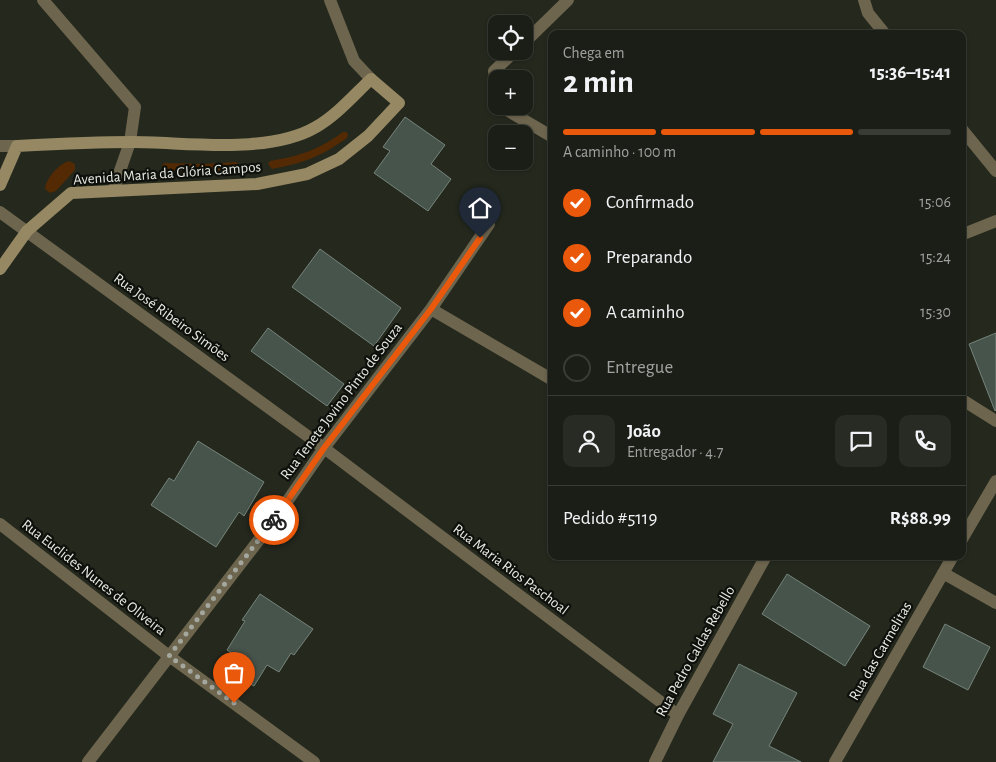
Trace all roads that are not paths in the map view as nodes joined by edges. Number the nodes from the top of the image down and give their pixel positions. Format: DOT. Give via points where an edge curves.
graph roads {
  1 [pos="43,0"];
  2 [pos="330,0"];
  3 [pos="568,0"];
  4 [pos="864,0"];
  5 [pos="882,30"];
  6 [pos="533,33"];
  7 [pos="506,60"];
  8 [pos="495,70"];
  9 [pos="371,79"];
  10 [pos="515,115"];
  11 [pos="548,134"];
  12 [pos="966,134"];
  13 [pos="130,142"];
  14 [pos="0,146"];
  15 [pos="17,146"];
  16 [pos="996,171"];
  17 [pos="0,185"];
  18 [pos="113,191"];
  19 [pos="0,212"];
  20 [pos="996,221"];
  21 [pos="489,224"];
  22 [pos="27,231"];
  23 [pos="966,233"];
  24 [pos="0,269"];
  25 [pos="431,309"];
  26 [pos="548,378"];
  27 [pos="966,403"];
  28 [pos="996,421"];
  29 [pos="324,448"];
  30 [pos="996,481"];
  31 [pos="0,524"];
  32 [pos="966,532"];
  33 [pos="764,560"];
  34 [pos="951,560"];
  35 [pos="943,573"];
  36 [pos="996,603"];
  37 [pos="169,656"];
  38 [pos="678,715"];
  39 [pos="88,762"];
  40 [pos="314,762"];
  41 [pos="655,762"];
  42 [pos="835,762"];
  1 -- 13 [label="street" via="135,107"];
  2 -- 9 [label="street" via="354,61"];
  3 -- 6 [label="street"];
  4 -- 5 [label="street" via="868,13"];
  7 -- 8 [label="street"];
  9 -- 13 [label="street, Avenida Maria da Glória Campos" via="316,127 290,138 256,145"];
  9 -- 18 [label="street, Avenida Maria da Glória Campos" via="398,103 368,136 339,159 307,174 257,184"];
  10 -- 11 [label="street"];
  12 -- 16 [label="street"];
  13 -- 15 [label="street, Avenida Maria da Glória Campos"];
  13 -- 18 [label="street"];
  14 -- 15 [label="street"];
  15 -- 17 [label="street"];
  18 -- 22 [label="street, Avenida Maria da Glória Campos" via="71,193"];
  19 -- 22 [label="street, Rua José Ribeiro Simões"];
  20 -- 23 [label="street"];
  21 -- 25 [label="street, Rua Tenete Jovino Pinto de Souza"];
  22 -- 24 [label="street, Avenida Maria da Glória Campos"];
  22 -- 29 [label="street, Rua José Ribeiro Simões"];
  25 -- 26 [label="street"];
  25 -- 29 [label="street, Rua Tenete Jovino Pinto de Souza"];
  27 -- 28 [label="street"];
  29 -- 37 [label="street, Rua Tenete Jovino Pinto de Souza" via="275,519"];
  29 -- 38 [label="street, Rua Maria Rios Paschoal"];
  30 -- 32 [label="street"];
  31 -- 37 [label="street, Rua Euclides Nunes de Oliveira"];
  33 -- 38 [label="street, Rua Pedro Caldas Rebello"];
  34 -- 35 [label="street, Rua das Carmelitas"];
  35 -- 36 [label="street"];
  35 -- 42 [label="street, Rua das Carmelitas"];
  37 -- 39 [label="street, Rua Tenete Jovino Pinto de Souza"];
  37 -- 40 [label="street, Rua Euclides Nunes de Oliveira"];
  38 -- 41 [label="street, Rua Pedro Caldas Rebello"];
}
